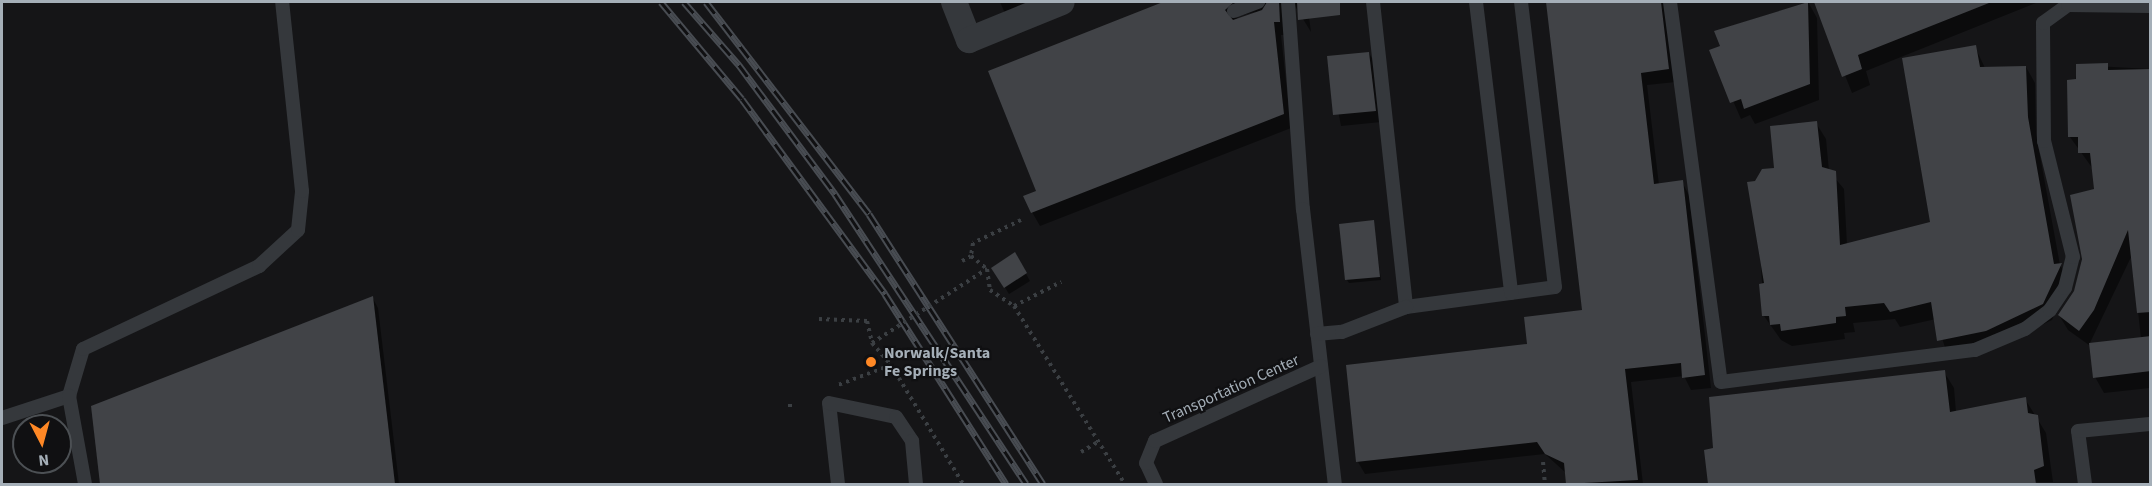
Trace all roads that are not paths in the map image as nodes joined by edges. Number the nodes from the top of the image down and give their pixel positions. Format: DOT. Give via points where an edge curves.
graph roads {
  1 [pos="282,2"];
  2 [pos="954,2"];
  3 [pos="1062,2"];
  4 [pos="1258,2"];
  5 [pos="1288,2"];
  6 [pos="1373,2"];
  7 [pos="1476,2"];
  8 [pos="1521,2"];
  9 [pos="1670,2"];
  10 [pos="2151,6"];
  11 [pos="1234,11"];
  12 [pos="1512,293"];
  13 [pos="1406,307"];
  14 [pos="1317,334"];
  15 [pos="1321,366"];
  16 [pos="69,396"];
  17 [pos="2,418"];
  18 [pos="2151,424"];
  19 [pos="85,484"];
  20 [pos="838,484"];
  21 [pos="916,484"];
  22 [pos="1156,484"];
  23 [pos="1335,484"];
  24 [pos="2085,484"];
  1 -- 16 [label="lane" via="302,191 298,230 260,266 82,349"];
  2 -- 3 [label="street" via="969,40"];
  4 -- 11 [label="lane"];
  5 -- 14 [label="lane" via="1300,126 1303,209"];
  6 -- 13 [label="lane"];
  7 -- 12 [label="lane"];
  8 -- 12 [label="lane" via="1555,287"];
  9 -- 10 [label="lane" via="1721,382 1975,350 2025,329 2050,310 2065,288 2073,257 2044,141 2043,23 2068,5"];
  12 -- 13 [label="lane"];
  13 -- 14 [label="lane" via="1342,332"];
  14 -- 15 [label="lane"];
  15 -- 22 [label="lane, Transportation Center" via="1155,441 1146,463"];
  15 -- 23 [label="lane, Transportation Center"];
  16 -- 17 [label="lane"];
  16 -- 19 [label="lane"];
  18 -- 24 [label="lane" via="2078,431"];
  20 -- 21 [label="lane" via="829,403 896,417 912,441"];
}
